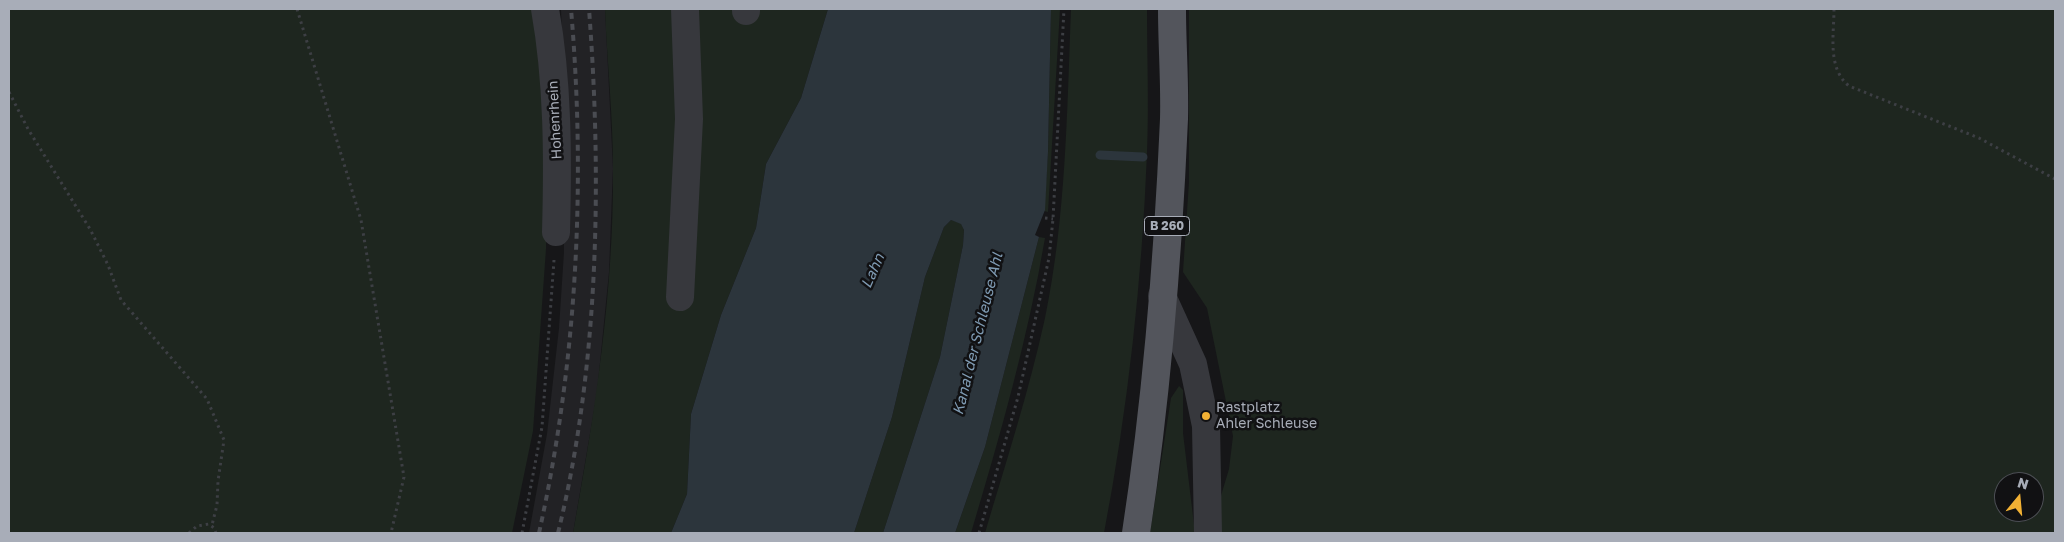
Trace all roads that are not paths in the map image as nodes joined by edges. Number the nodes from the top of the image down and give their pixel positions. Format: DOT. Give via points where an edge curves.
graph roads {
  1 [pos="546,9"];
  2 [pos="685,9"];
  3 [pos="1172,9"];
  4 [pos="556,232"];
  5 [pos="1162,296"];
  6 [pos="680,297"];
  7 [pos="1136,533"];
  8 [pos="1208,533"];
  1 -- 4 [label="street, Hohenrhein" via="558,162"];
  2 -- 6 [label="street" via="689,119"];
  3 -- 5 [label="main road, B 260" via="1174,117"];
  5 -- 7 [label="main road, B 260" via="1150,443"];
  5 -- 8 [label="street" via="1193,364 1206,426"];
}
